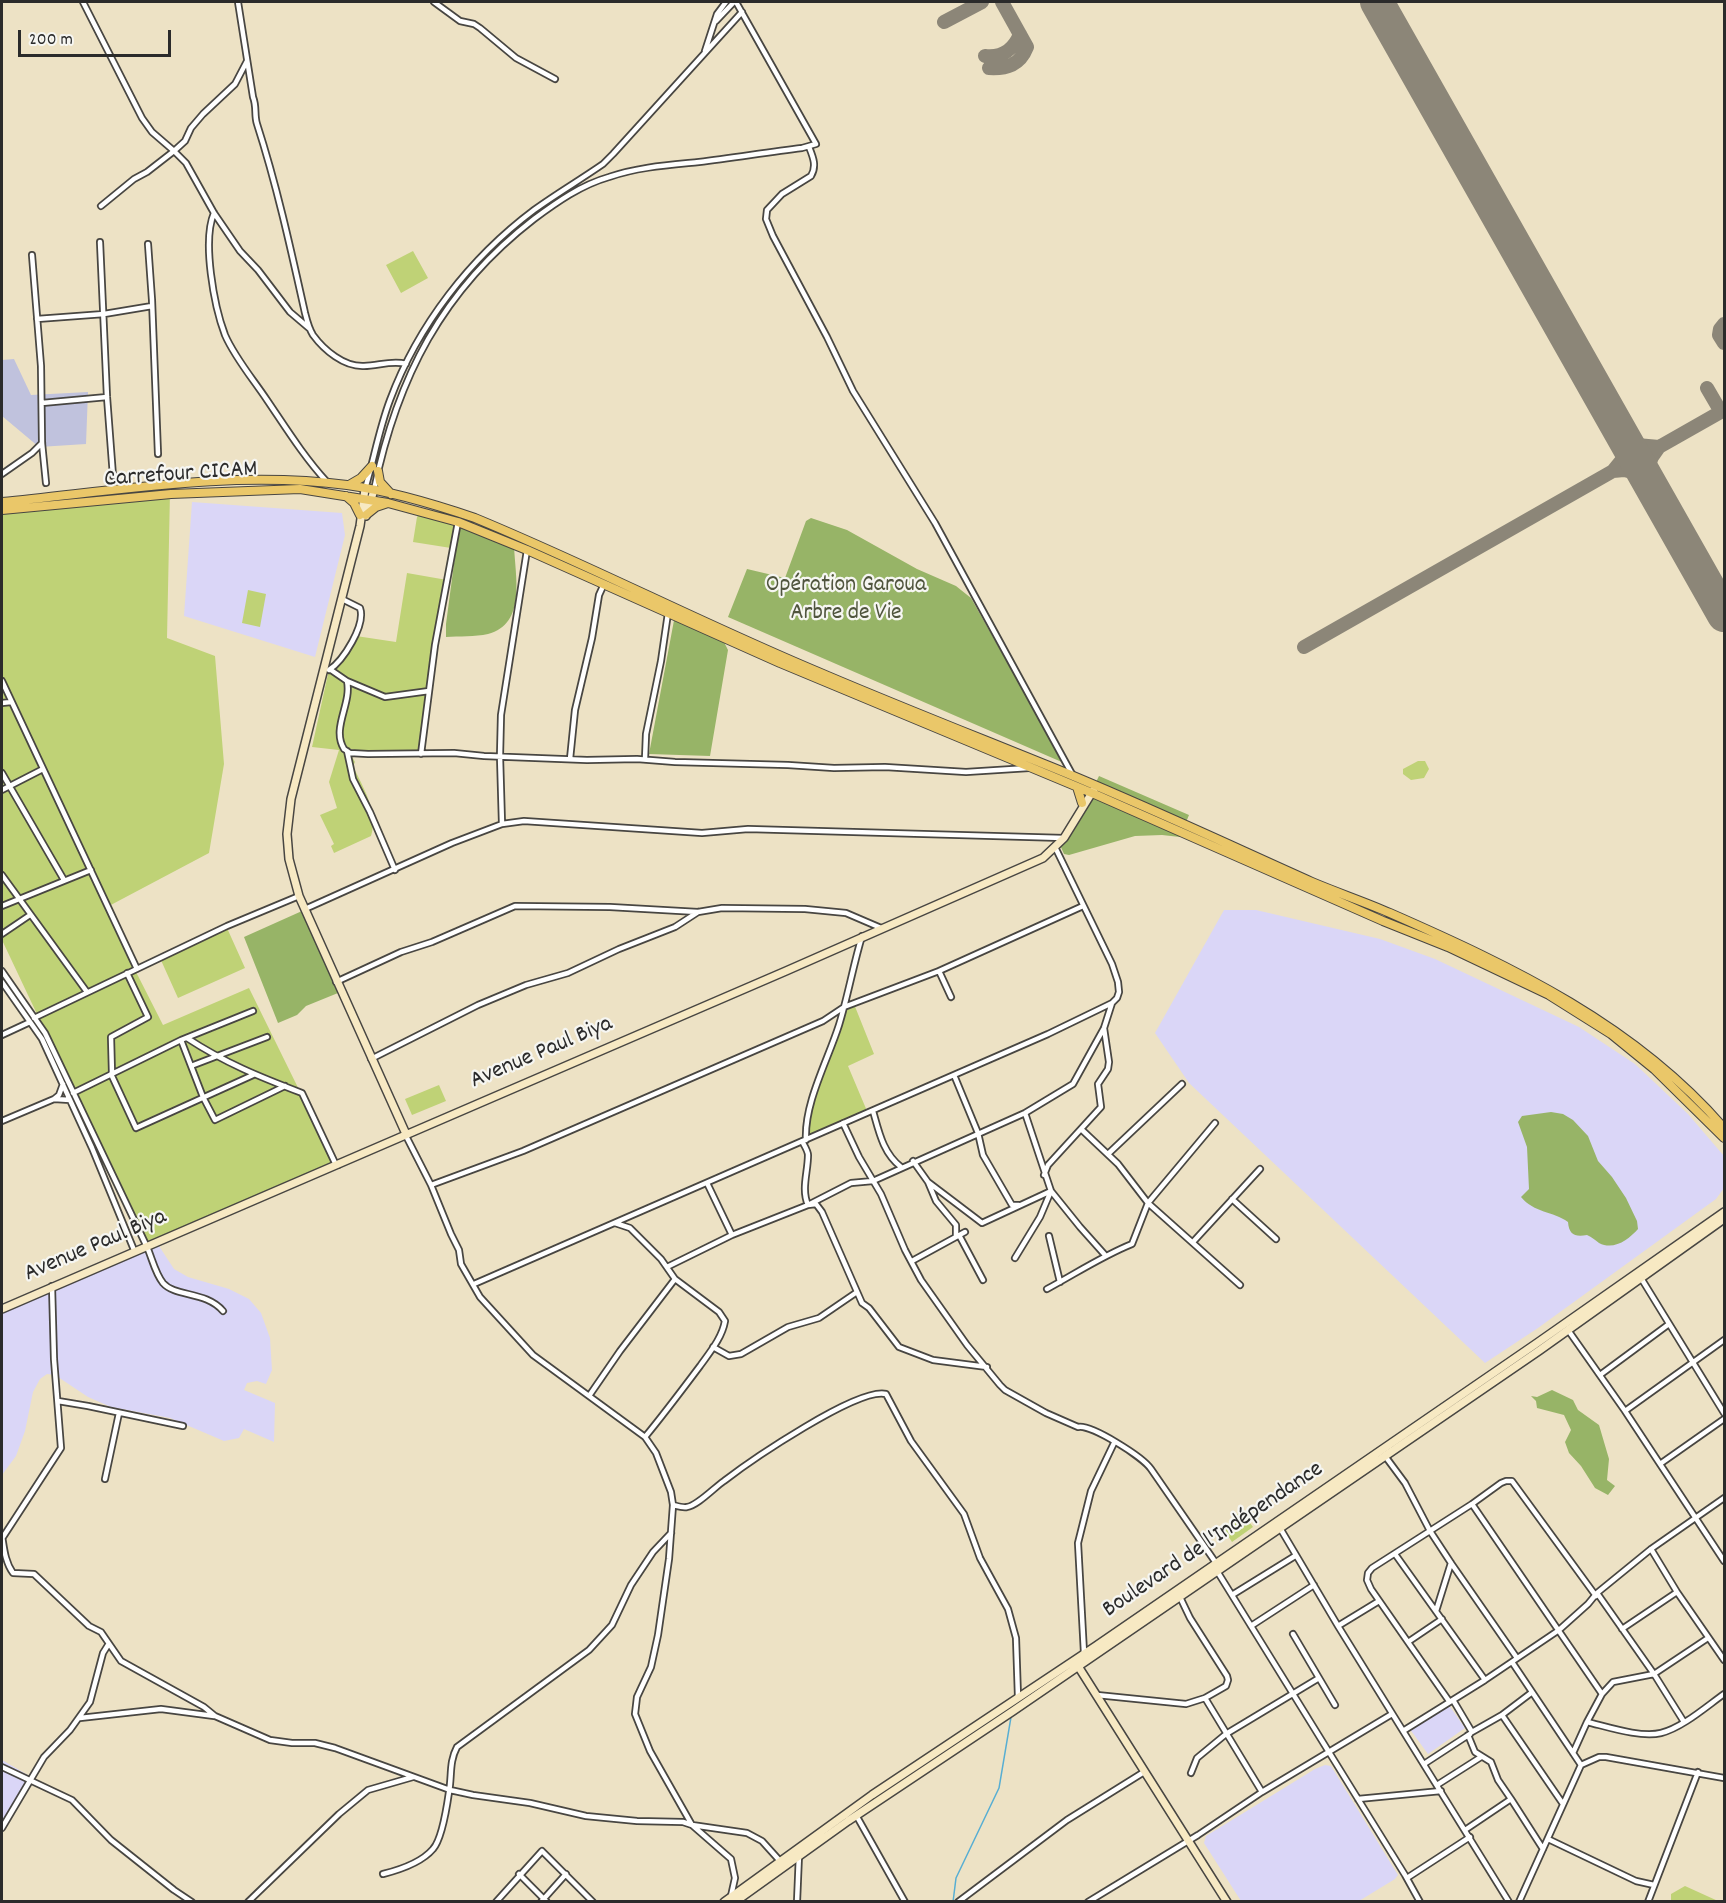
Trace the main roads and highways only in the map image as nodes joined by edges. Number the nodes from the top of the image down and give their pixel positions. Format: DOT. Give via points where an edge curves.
graph roads {
  1 [pos="349,485"];
  2 [pos="369,490"];
  3 [pos="345,495"];
  4 [pos="367,499"];
  5 [pos="390,499"];
  6 [pos="2,502"];
  7 [pos="2,510"];
  8 [pos="363,515"];
  9 [pos="1077,787"];
  10 [pos="1091,789"];
  11 [pos="1081,807"];
  12 [pos="1725,1128"];
  13 [pos="406,1134"];
  14 [pos="1725,1138"];
  15 [pos="1725,1212"];
  16 [pos="1725,1220"];
  17 [pos="2,1309"];
  18 [pos="1216,1567"];
  19 [pos="1076,1663"];
  20 [pos="733,1899"];
  21 [pos="724,1902"];
  22 [pos="1227,1902"];
  1 -- 2 [label="main road"];
  1 -- 5 [label="main road" via="375,469"];
  1 -- 6 [label="main road" via="237,481"];
  2 -- 4 [label="main road"];
  2 -- 5 [label="main road"];
  3 -- 4 [label="main road, Carrefour CICAM"];
  3 -- 7 [label="main road, Carrefour CICAM" via="300,489 171,494"];
  3 -- 8 [label="main road"];
  4 -- 5 [label="main road, Carrefour CICAM"];
  4 -- 8 [label="main road"];
  5 -- 8 [label="main road"];
  5 -- 9 [label="main road" via="526,550 849,693"];
  5 -- 10 [label="main road" via="434,505 489,524 827,676 1074,777"];
  8 -- 13 [label="main road" via="287,834 299,896"];
  9 -- 10 [label="main road"];
  9 -- 11 [label="main road"];
  10 -- 11 [label="main road, Avenue Paul Biya"];
  10 -- 12 [label="main road" via="1204,832 1389,912 1565,998 1641,1050"];
  10 -- 14 [label="main road" via="1549,995 1611,1034"];
  11 -- 13 [label="main road, Avenue Paul Biya" via="1064,838 1043,858"];
  13 -- 17 [label="main road, Avenue Paul Biya"];
  15 -- 18 [label="main road, Boulevard de l'Indépendance"];
  16 -- 18 [label="main road, Boulevard de l'Indépendance" via="1280,1528"];
  18 -- 19 [label="main road, Boulevard de l'Indépendance"];
  18 -- 19 [label="main road, Boulevard de l'Indépendance" via="1084,1653"];
  19 -- 20 [label="main road, Boulevard de l'Indépendance"];
  19 -- 20 [label="main road, Boulevard de l'Indépendance" via="872,1795"];
  19 -- 22 [label="main road"];
  20 -- 21 [label="main road, Boulevard de l'Indépendance"];
}
